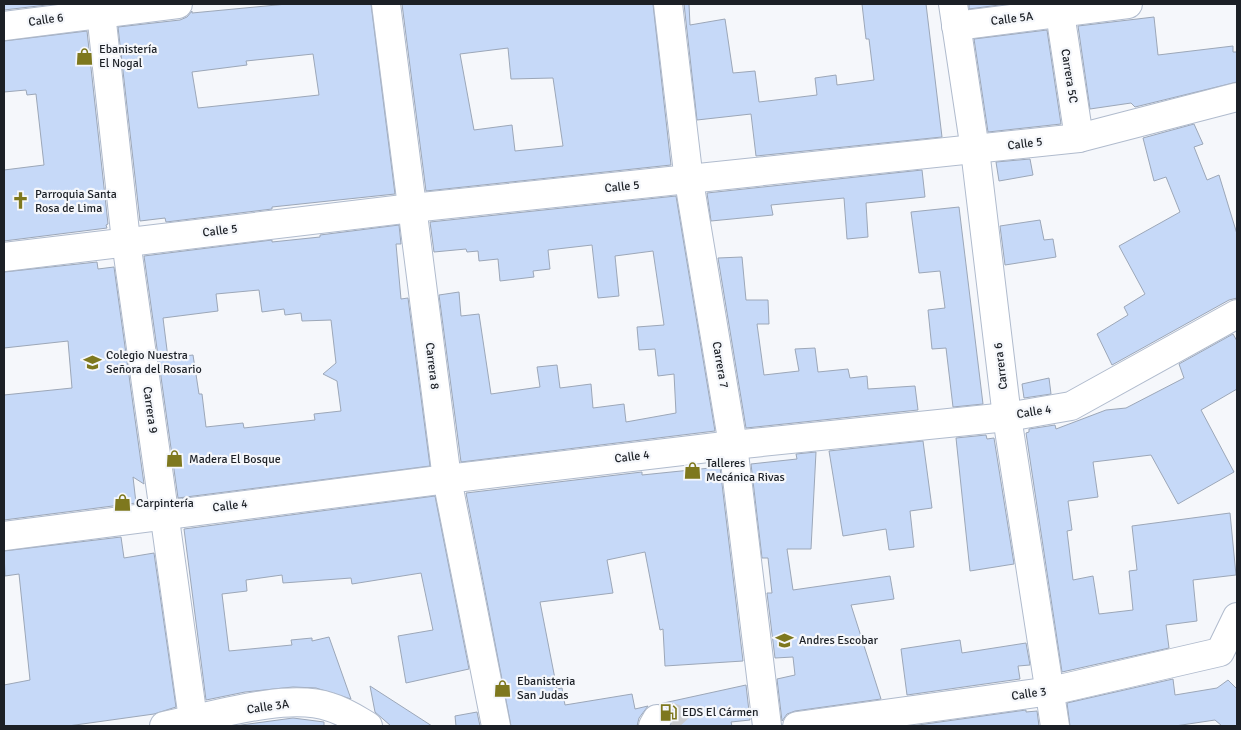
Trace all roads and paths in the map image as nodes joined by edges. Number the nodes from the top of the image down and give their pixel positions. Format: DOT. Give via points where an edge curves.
graph roads {
  1 [pos="178,4"];
  2 [pos="386,4"];
  3 [pos="668,4"];
  4 [pos="1128,4"];
  5 [pos="101,8"];
  6 [pos="1073,9"];
  7 [pos="954,15"];
  8 [pos="4,26"];
  9 [pos="1237,97"];
  10 [pos="1079,138"];
  11 [pos="975,150"];
  12 [pos="689,181"];
  13 [pos="412,208"];
  14 [pos="126,241"];
  15 [pos="4,257"];
  16 [pos="1237,314"];
  17 [pos="1007,416"];
  18 [pos="733,445"];
  19 [pos="446,479"];
  20 [pos="165,514"];
  21 [pos="4,536"];
  22 [pos="1237,617"];
  23 [pos="1051,691"];
  24 [pos="194,723"];
  25 [pos="164,726"];
  26 [pos="368,726"];
  27 [pos="496,726"];
  28 [pos="767,726"];
  29 [pos="797,726"];
  30 [pos="1056,726"];
  1 -- 5 [label="street, Calle 6"];
  2 -- 13 [label="street, Carrera 8"];
  3 -- 12 [label="street, Carrera 7"];
  4 -- 6 [label="street, Calle 5A"];
  5 -- 8 [label="street, Calle 6"];
  5 -- 14 [label="street, Carrera 9"];
  6 -- 7 [label="street, Calle 5A"];
  6 -- 10 [label="street, Carrera 5C"];
  7 -- 11 [label="street, Carrera 6"];
  9 -- 10 [label="street, Calle 5"];
  10 -- 11 [label="street, Calle 5"];
  11 -- 12 [label="street, Calle 5"];
  11 -- 17 [label="street, Carrera 6"];
  12 -- 13 [label="street, Calle 5"];
  12 -- 18 [label="street, Carrera 7"];
  13 -- 14 [label="street, Calle 5"];
  13 -- 19 [label="street, Carrera 8"];
  14 -- 15 [label="street, Calle 5"];
  14 -- 20 [label="street, Carrera 9"];
  16 -- 17 [label="street, Calle 4" via="1071,406"];
  17 -- 18 [label="street, Calle 4"];
  17 -- 23 [label="street, Carrera 6"];
  18 -- 19 [label="street, Calle 4"];
  18 -- 28 [label="street, Carrera 7"];
  19 -- 20 [label="street, Calle 4"];
  19 -- 27 [label="street, Carrera 8"];
  20 -- 21 [label="street, Calle 4"];
  20 -- 24 [label="street, Carrera 9"];
  22 -- 23 [label="street, Calle 3" via="1220,652"];
  23 -- 29 [label="street, Calle 3"];
  23 -- 30 [label="street, Carrera 6"];
  24 -- 25 [label="street, Calle 3A"];
  24 -- 26 [label="street, Calle 3A" via="270,704 308,702 330,706"];
}
